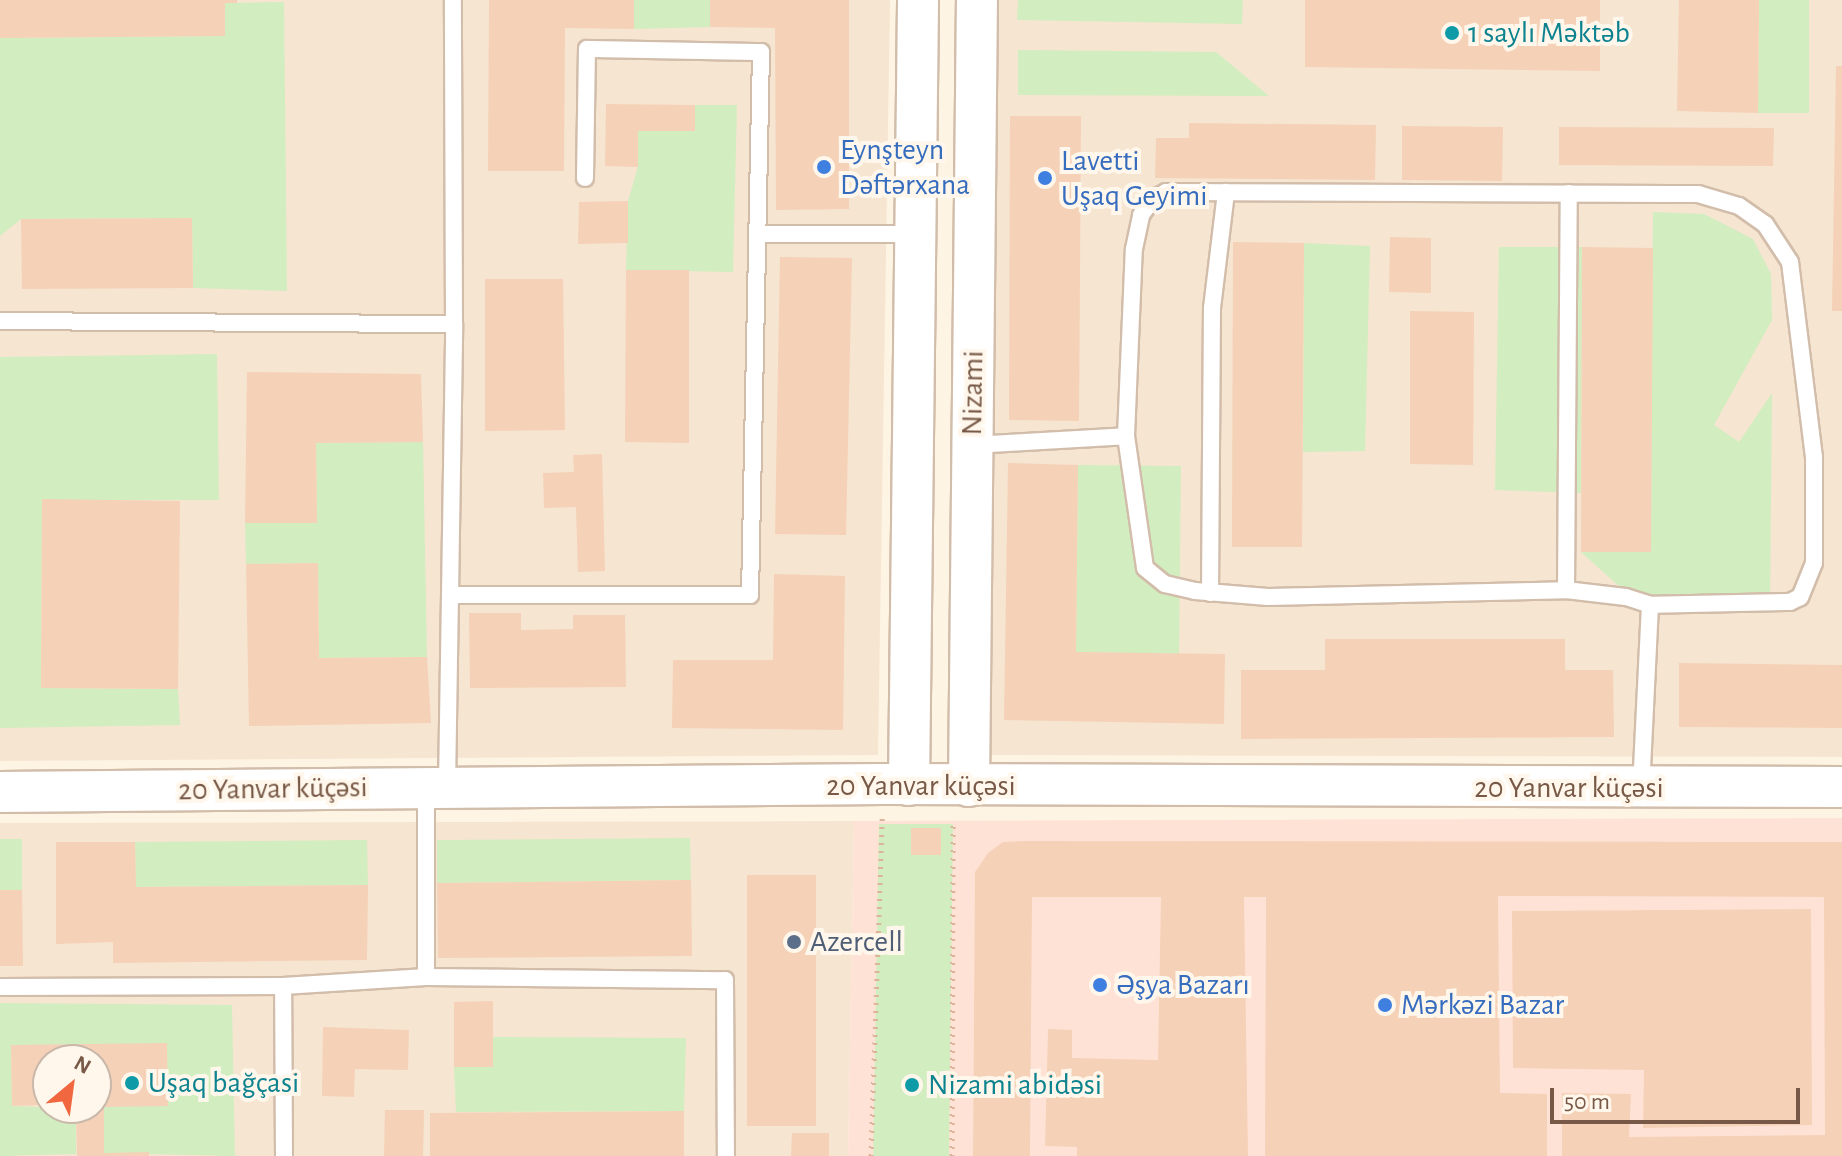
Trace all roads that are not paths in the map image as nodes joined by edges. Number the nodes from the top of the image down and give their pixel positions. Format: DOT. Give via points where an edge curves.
graph roads {
  1 [pos="453,0"];
  2 [pos="918,0"];
  3 [pos="977,0"];
  4 [pos="585,178"];
  5 [pos="1226,192"];
  6 [pos="1569,193"];
  7 [pos="758,234"];
  8 [pos="917,234"];
  9 [pos="0,321"];
  10 [pos="454,324"];
  11 [pos="1126,436"];
  12 [pos="972,445"];
  13 [pos="1566,590"];
  14 [pos="1210,593"];
  15 [pos="450,595"];
  16 [pos="1650,605"];
  17 [pos="896,785"];
  18 [pos="961,786"];
  19 [pos="1842,787"];
  20 [pos="436,788"];
  21 [pos="1640,789"];
  22 [pos="0,792"];
  23 [pos="426,977"];
  24 [pos="283,986"];
  25 [pos="0,987"];
  26 [pos="284,1156"];
  27 [pos="726,1156"];
  1 -- 10 [label="lane"];
  2 -- 8 [label="street, Nizami"];
  3 -- 12 [label="street, Nizami"];
  4 -- 7 [label="lane" via="587,49 761,52"];
  5 -- 6 [label="lane"];
  5 -- 11 [label="lane" via="1166,192 1141,215 1134,249"];
  5 -- 14 [label="lane" via="1212,308"];
  6 -- 13 [label="lane"];
  6 -- 16 [label="lane" via="1698,194 1739,206 1765,224 1790,262 1814,457 1814,563 1809,580 1800,597 1779,604"];
  7 -- 8 [label="lane"];
  7 -- 15 [label="lane" via="750,595"];
  8 -- 17 [label="street, Nizami"];
  9 -- 10 [label="lane"];
  10 -- 15 [label="lane"];
  11 -- 12 [label="lane"];
  11 -- 14 [label="lane" via="1145,568 1165,584"];
  12 -- 18 [label="street, Nizami"];
  13 -- 14 [label="lane" via="1268,597"];
  13 -- 16 [label="lane"];
  15 -- 20 [label="lane"];
  16 -- 21 [label="lane"];
  17 -- 18 [label="street, 20 Yanvar küçəsi"];
  17 -- 20 [label="street, 20 Yanvar küçəsi"];
  18 -- 21 [label="street, 20 Yanvar küçəsi"];
  19 -- 21 [label="street, 20 Yanvar küçəsi"];
  20 -- 22 [label="street, 20 Yanvar küçəsi"];
  20 -- 23 [label="lane"];
  23 -- 24 [label="lane"];
  23 -- 27 [label="lane" via="725,980"];
  24 -- 25 [label="lane"];
  24 -- 26 [label="lane"];
}
